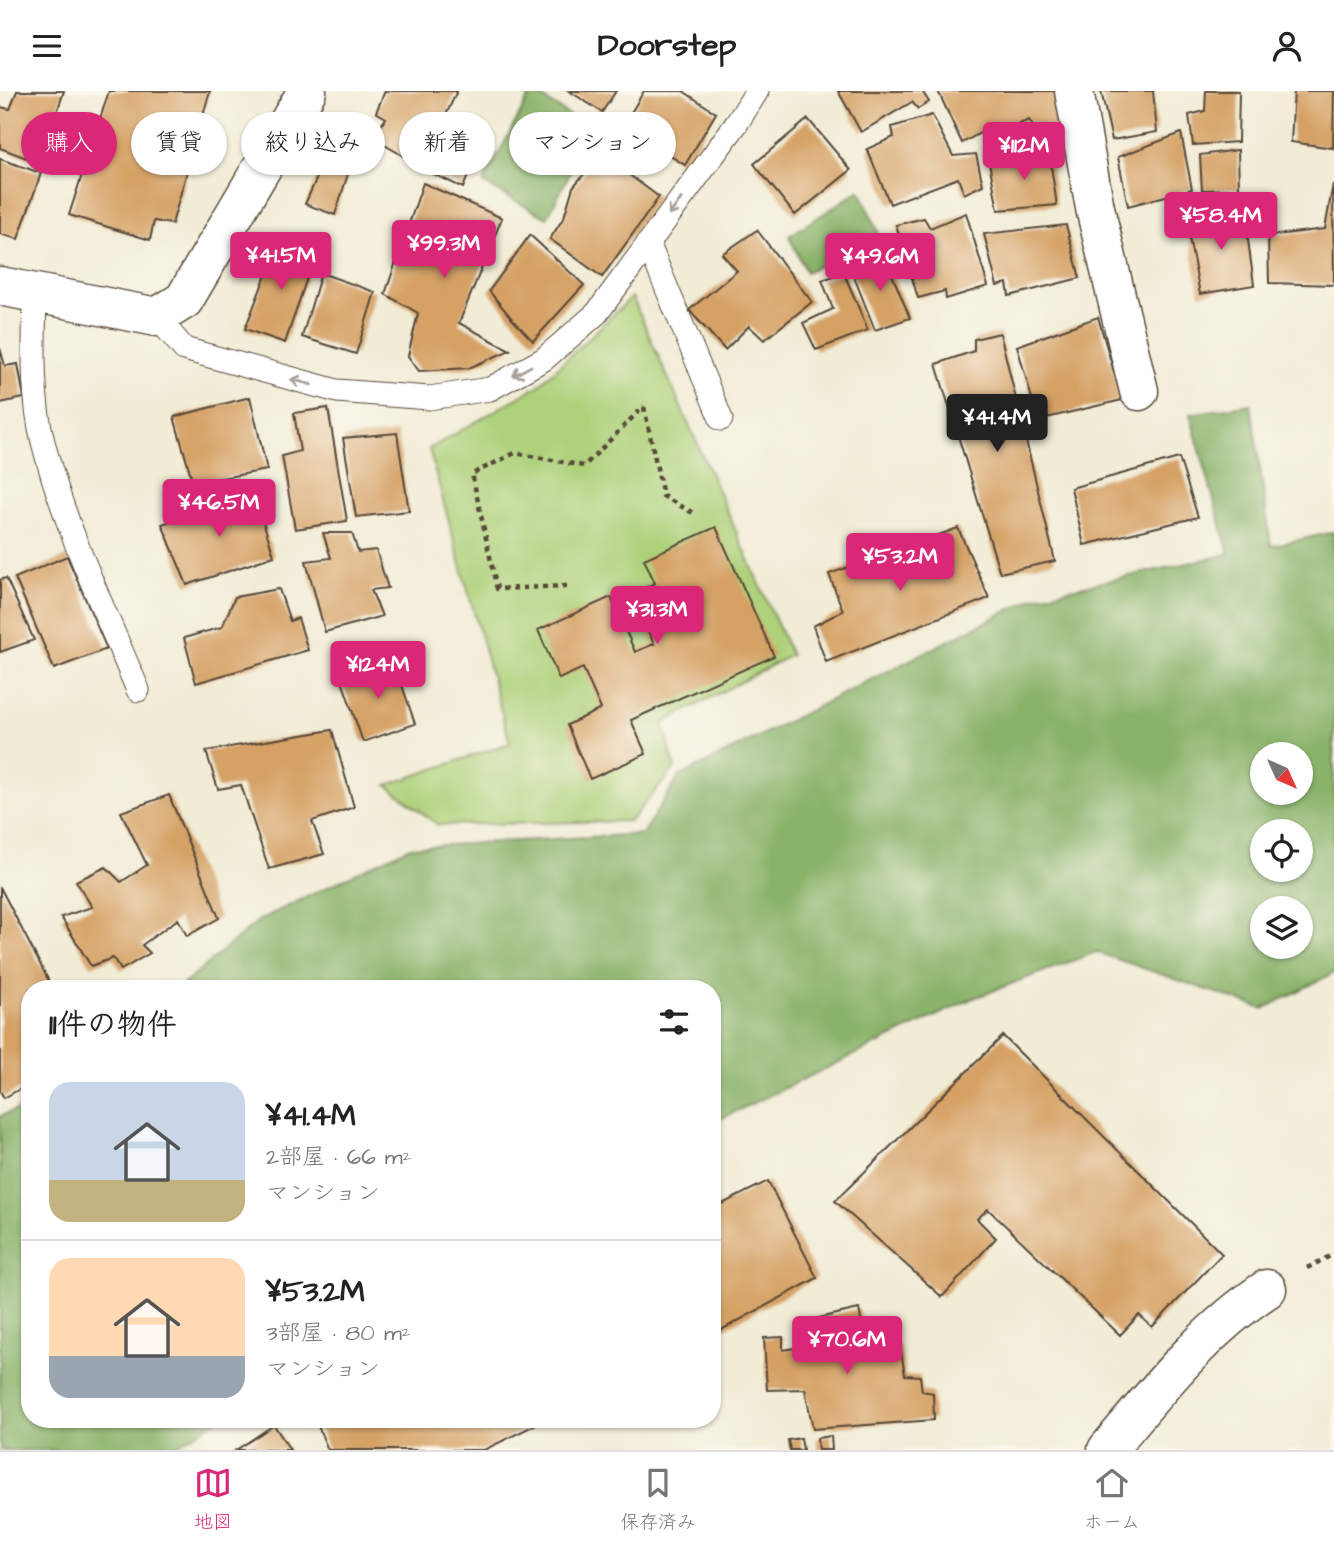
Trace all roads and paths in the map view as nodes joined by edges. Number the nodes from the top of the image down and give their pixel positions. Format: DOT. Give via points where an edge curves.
graph roads {
  1 [pos="307,91"];
  2 [pos="757,91"];
  3 [pos="1074,91"];
  4 [pos="648,243"];
  5 [pos="17,290"];
  6 [pos="157,317"];
  7 [pos="1139,391"];
  8 [pos="721,419"];
  9 [pos="693,513"];
  10 [pos="567,586"];
  11 [pos="138,690"];
  12 [pos="1334,1254"];
  13 [pos="1302,1270"];
  14 [pos="1267,1289"];
  15 [pos="1107,1450"];
  1 -- 6 [label="street" via="184,300"];
  2 -- 4 [label="lane, one-way"];
  3 -- 7 [label="street" via="1095,208"];
  4 -- 6 [label="lane, one-way" via="597,313 544,359 490,389 441,397 337,391 184,349"];
  4 -- 8 [label="lane"];
  5 -- 6 [label="street"];
  5 -- 11 [label="lane" via="43,440 69,525"];
  9 -- 10 [label="path" via="663,496 644,406 584,466 515,453 472,474 497,589"];
  12 -- 13 [label="path"];
  14 -- 15 [label="street" via="1241,1305 1167,1379"];
}
